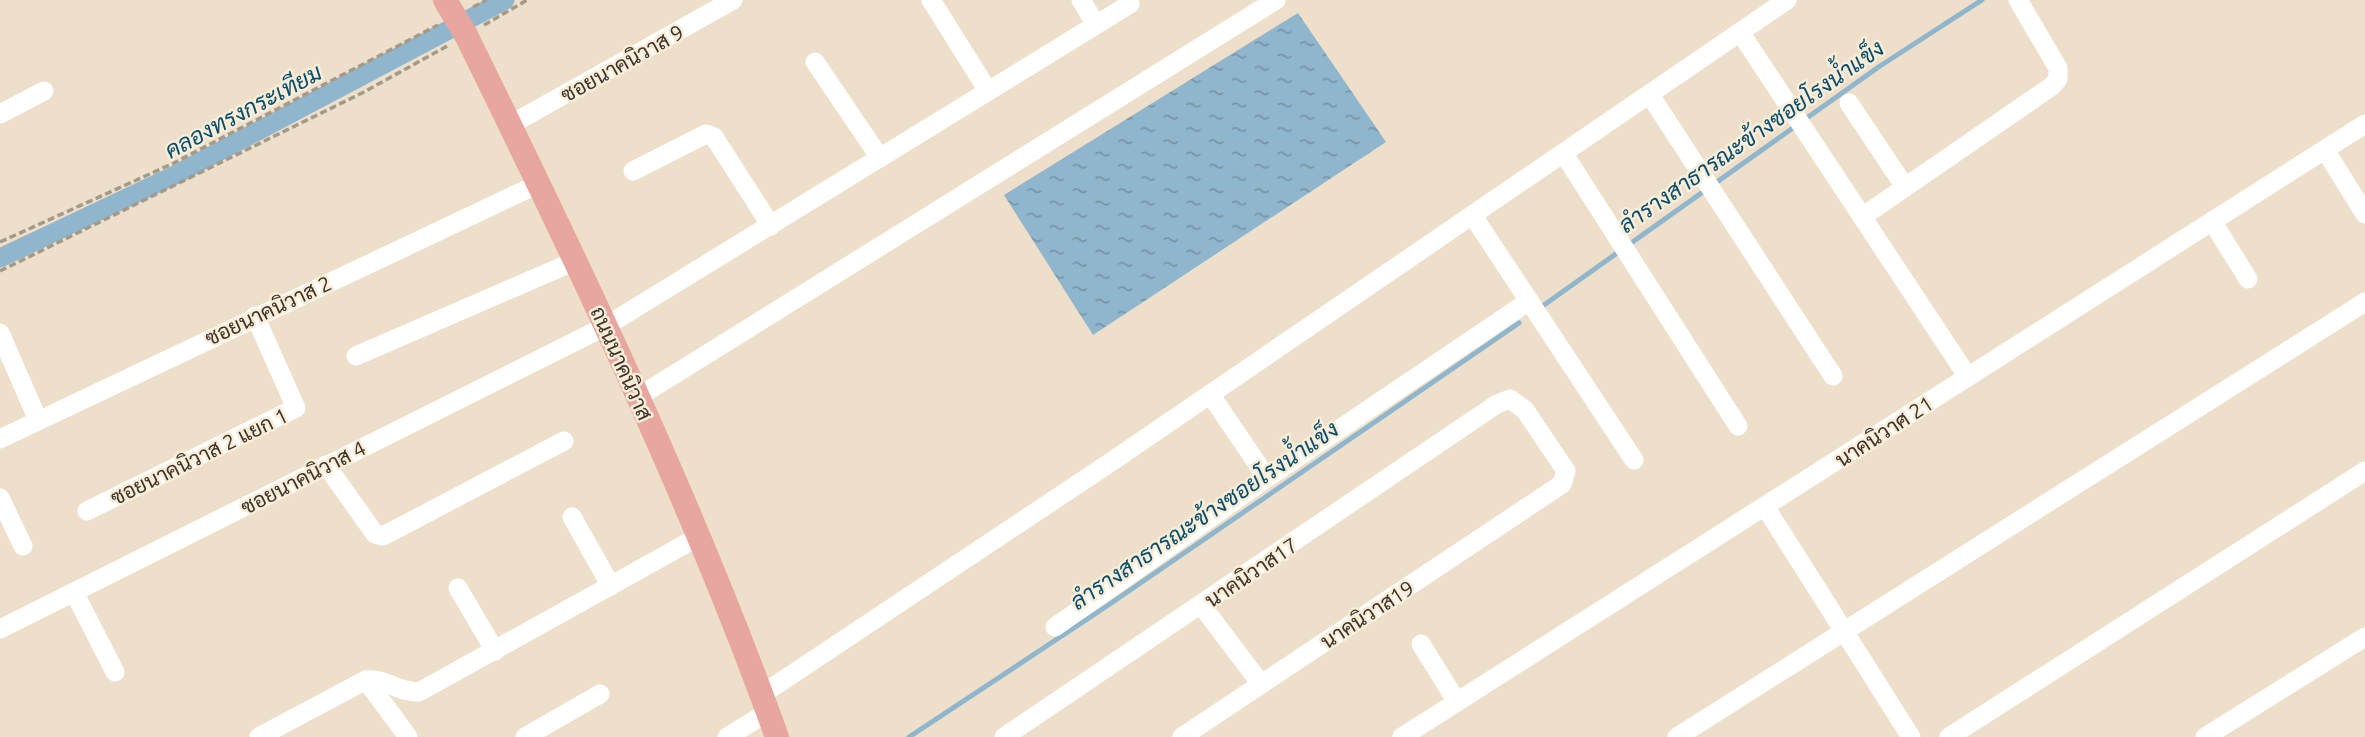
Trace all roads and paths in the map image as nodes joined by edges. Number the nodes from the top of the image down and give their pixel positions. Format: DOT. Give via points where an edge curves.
graph roads {
  1 [pos="487,0"];
  2 [pos="527,0"];
  3 [pos="733,0"];
  4 [pos="931,0"];
  5 [pos="1081,0"];
  6 [pos="1276,0"];
  7 [pos="1787,0"];
  8 [pos="2018,0"];
  9 [pos="1130,4"];
  10 [pos="455,17"];
  11 [pos="1095,23"];
  12 [pos="1740,32"];
  13 [pos="815,62"];
  14 [pos="44,91"];
  15 [pos="988,91"];
  16 [pos="1650,95"];
  17 [pos="1849,103"];
  18 [pos="0,114"];
  19 [pos="2365,124"];
  20 [pos="510,125"];
  21 [pos="2325,150"];
  22 [pos="1564,154"];
  23 [pos="880,158"];
  24 [pos="633,171"];
  25 [pos="538,184"];
  26 [pos="1905,187"];
  27 [pos="2365,214"];
  28 [pos="1473,216"];
  29 [pos="1862,217"];
  30 [pos="2212,221"];
  31 [pos="771,226"];
  32 [pos="0,242"];
  33 [pos="575,261"];
  34 [pos="0,271"];
  35 [pos="2248,279"];
  36 [pos="1529,301"];
  37 [pos="2365,302"];
  38 [pos="255,316"];
  39 [pos="606,326"];
  40 [pos="0,333"];
  41 [pos="356,356"];
  42 [pos="1833,376"];
  43 [pos="1968,377"];
  44 [pos="1210,394"];
  45 [pos="638,397"];
  46 [pos="1497,404"];
  47 [pos="38,420"];
  48 [pos="1738,426"];
  49 [pos="0,439"];
  50 [pos="564,441"];
  51 [pos="1634,460"];
  52 [pos="326,465"];
  53 [pos="2365,471"];
  54 [pos="1267,478"];
  55 [pos="0,498"];
  56 [pos="1766,508"];
  57 [pos="87,511"];
  58 [pos="572,517"];
  59 [pos="698,537"];
  60 [pos="23,546"];
  61 [pos="611,586"];
  62 [pos="458,588"];
  63 [pos="74,592"];
  64 [pos="1202,606"];
  65 [pos="1055,627"];
  66 [pos="0,629"];
  67 [pos="1845,630"];
  68 [pos="2365,637"];
  69 [pos="1421,644"];
  70 [pos="495,651"];
  71 [pos="115,672"];
  72 [pos="366,680"];
  73 [pos="1261,684"];
  74 [pos="600,694"];
  75 [pos="1457,702"];
  76 [pos="764,704"];
  77 [pos="269,735"];
  78 [pos="408,737"];
  79 [pos="525,737"];
  80 [pos="727,737"];
  81 [pos="777,737"];
  82 [pos="1004,737"];
  83 [pos="1182,737"];
  84 [pos="1402,737"];
  85 [pos="1677,737"];
  86 [pos="1911,737"];
  87 [pos="1949,737"];
  88 [pos="2205,737"];
  1 -- 10 [label="path"];
  2 -- 10 [label="path"];
  3 -- 20 [label="street, ซอยนาคนิวาส 9"];
  4 -- 15 [label="street"];
  5 -- 11 [label="street"];
  6 -- 45 [label="street"];
  7 -- 12 [label="street"];
  8 -- 26 [label="street" via="2058,68 2058,79"];
  9 -- 11 [label="street, ซอยนาคนิวาส 4"];
  10 -- 20 [label="main road, ถนนนาคนิวาส"];
  10 -- 32 [label="path" via="174,163"];
  10 -- 34 [label="path" via="364,92"];
  11 -- 15 [label="street, ซอยนาคนิวาส 4"];
  12 -- 16 [label="street"];
  12 -- 29 [label="street"];
  13 -- 23 [label="street"];
  14 -- 18 [label="street"];
  15 -- 23 [label="street, ซอยนาคนิวาส 4"];
  16 -- 22 [label="street"];
  16 -- 42 [label="street"];
  17 -- 26 [label="street"];
  19 -- 21 [label="street, นาคนิวาศ 21"];
  20 -- 25 [label="main road, ถนนนาคนิวาส"];
  21 -- 27 [label="street"];
  21 -- 30 [label="street, นาคนิวาศ 21"];
  22 -- 28 [label="street"];
  22 -- 48 [label="street"];
  23 -- 31 [label="street, ซอยนาคนิวาส 4"];
  24 -- 31 [label="street" via="706,134 714,137"];
  25 -- 33 [label="main road, ถนนนาคนิวาส"];
  25 -- 38 [label="street, ซอยนาคนิวาส 2"];
  26 -- 29 [label="street"];
  28 -- 36 [label="street"];
  28 -- 44 [label="street"];
  29 -- 43 [label="street"];
  30 -- 35 [label="street"];
  30 -- 43 [label="street, นาคนิวาศ 21"];
  31 -- 39 [label="street, ซอยนาคนิวาส 4"];
  33 -- 39 [label="main road, ถนนนาคนิวาส"];
  33 -- 41 [label="street"];
  36 -- 51 [label="street"];
  36 -- 54 [label="street"];
  37 -- 67 [label="street"];
  38 -- 47 [label="street, ซอยนาคนิวาส 2"];
  38 -- 57 [label="street, ซอยนาคนิวาส 2 แยก 1" via="296,408"];
  39 -- 45 [label="main road, ถนนนาคนิวาส"];
  39 -- 52 [label="street, ซอยนาคนิวาส 4"];
  40 -- 47 [label="street"];
  43 -- 56 [label="street, นาคนิวาศ 21"];
  44 -- 54 [label="street"];
  44 -- 76 [label="street"];
  45 -- 59 [label="main road, ถนนนาคนิวาส"];
  46 -- 64 [label="street, นาคนิวาส17"];
  46 -- 73 [label="street, นาคนิวาส19" via="1510,399 1517,402 1567,478"];
  47 -- 49 [label="street, ซอยนาคนิวาส 2"];
  50 -- 52 [label="street" via="383,536 375,534"];
  52 -- 63 [label="street, ซอยนาคนิวาส 4"];
  53 -- 87 [label="street"];
  54 -- 65 [label="street"];
  55 -- 60 [label="street"];
  56 -- 67 [label="street"];
  56 -- 75 [label="street, นาคนิวาศ 21"];
  58 -- 61 [label="street"];
  59 -- 61 [label="street"];
  59 -- 76 [label="main road, ถนนนาคนิวาส"];
  61 -- 70 [label="street"];
  62 -- 70 [label="street"];
  63 -- 66 [label="street, ซอยนาคนิวาส 4"];
  63 -- 71 [label="street"];
  64 -- 73 [label="street"];
  64 -- 82 [label="street, นาคนิวาส17"];
  67 -- 85 [label="street"];
  67 -- 86 [label="street"];
  68 -- 88 [label="street"];
  69 -- 75 [label="street"];
  70 -- 72 [label="street" via="419,692 403,693 380,678"];
  72 -- 77 [label="street"];
  72 -- 78 [label="street"];
  73 -- 83 [label="street, นาคนิวาส19"];
  74 -- 79 [label="street"];
  75 -- 84 [label="street, นาคนิวาศ 21"];
  76 -- 80 [label="street"];
  76 -- 81 [label="main road, ถนนนาคนิวาส"];
}
